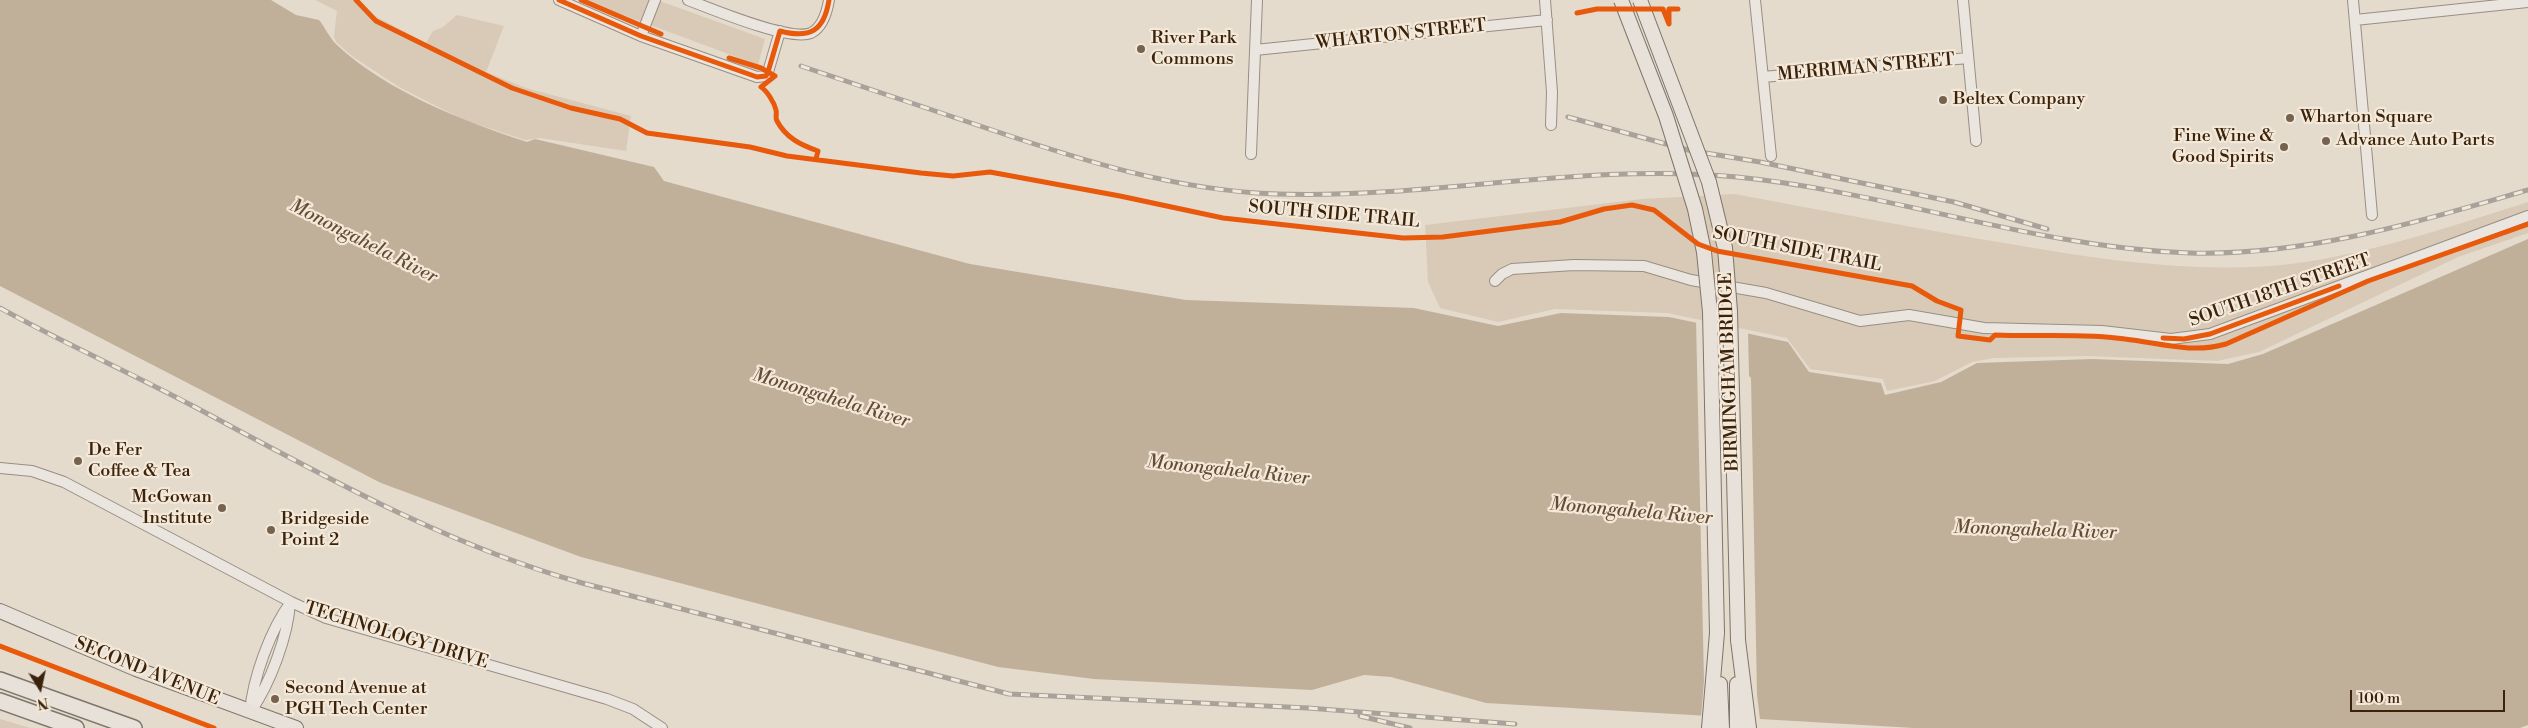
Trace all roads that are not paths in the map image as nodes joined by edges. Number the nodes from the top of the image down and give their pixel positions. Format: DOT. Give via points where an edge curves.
graph roads {
  1 [pos="558,0"];
  2 [pos="655,0"];
  3 [pos="688,0"];
  4 [pos="829,0"];
  5 [pos="1257,0"];
  6 [pos="1545,0"];
  7 [pos="1621,0"];
  8 [pos="1640,0"];
  9 [pos="1755,0"];
  10 [pos="1963,0"];
  11 [pos="2353,0"];
  12 [pos="2528,2"];
  13 [pos="1547,20"];
  14 [pos="2355,20"];
  15 [pos="780,31"];
  16 [pos="642,36"];
  17 [pos="1255,50"];
  18 [pos="1968,58"];
  19 [pos="1763,77"];
  20 [pos="1551,125"];
  21 [pos="1976,141"];
  22 [pos="1251,154"];
  23 [pos="1771,156"];
  24 [pos="2372,216"];
  25 [pos="2528,216"];
  26 [pos="1496,281"];
  27 [pos="0,468"];
  28 [pos="291,602"];
  29 [pos="0,611"];
  30 [pos="1717,633"];
  31 [pos="1738,640"];
  32 [pos="0,680"];
  33 [pos="0,701"];
  34 [pos="250,712"];
  35 [pos="76,728"];
  36 [pos="134,728"];
  37 [pos="296,728"];
  38 [pos="662,728"];
  39 [pos="1709,728"];
  40 [pos="1722,728"];
  41 [pos="1737,728"];
  42 [pos="1749,728"];
  1 -- 16 [label="street"];
  2 -- 16 [label="street"];
  3 -- 15 [label="street"];
  4 -- 15 [label="street" via="823,21 811,32 795,35"];
  5 -- 17 [label="street"];
  6 -- 13 [label="street"];
  7 -- 30 [label="main road, BIRMINGHAM BRIDGE, bridge" via="1669,125 1695,209 1704,252 1710,312"];
  8 -- 31 [label="main road, BIRMINGHAM BRIDGE, bridge" via="1709,182 1725,248 1730,311"];
  9 -- 19 [label="street"];
  10 -- 18 [label="street"];
  11 -- 14 [label="street"];
  12 -- 14 [label="street"];
  13 -- 17 [label="street, WHARTON STREET"];
  13 -- 20 [label="street"];
  14 -- 24 [label="street"];
  15 -- 16 [label="street" via="766,76 757,77"];
  17 -- 22 [label="street"];
  18 -- 19 [label="street, MERRIMAN STREET"];
  18 -- 21 [label="street"];
  19 -- 23 [label="street"];
  25 -- 26 [label="street, SOUTH 18TH STREET" via="2210,334 2184,339 2102,331 1984,328 1910,315 1860,322 1766,293 1691,280 1632,265 1512,269"];
  27 -- 28 [label="street, TECHNOLOGY DRIVE" via="32,471 64,482"];
  28 -- 34 [label="street" via="279,618 252,692"];
  28 -- 38 [label="street, TECHNOLOGY DRIVE" via="344,624 607,699 633,709"];
  29 -- 34 [label="main road, SECOND AVENUE" via="136,669"];
  30 -- 39 [label="main road"];
  30 -- 40 [label="main road, BIRMINGHAM BRIDGE"];
  31 -- 41 [label="main road, BIRMINGHAM BRIDGE"];
  31 -- 42 [label="main road"];
  32 -- 36 [label="highway"];
  33 -- 35 [label="highway"];
  34 -- 37 [label="main road, SECOND AVENUE"];
}
